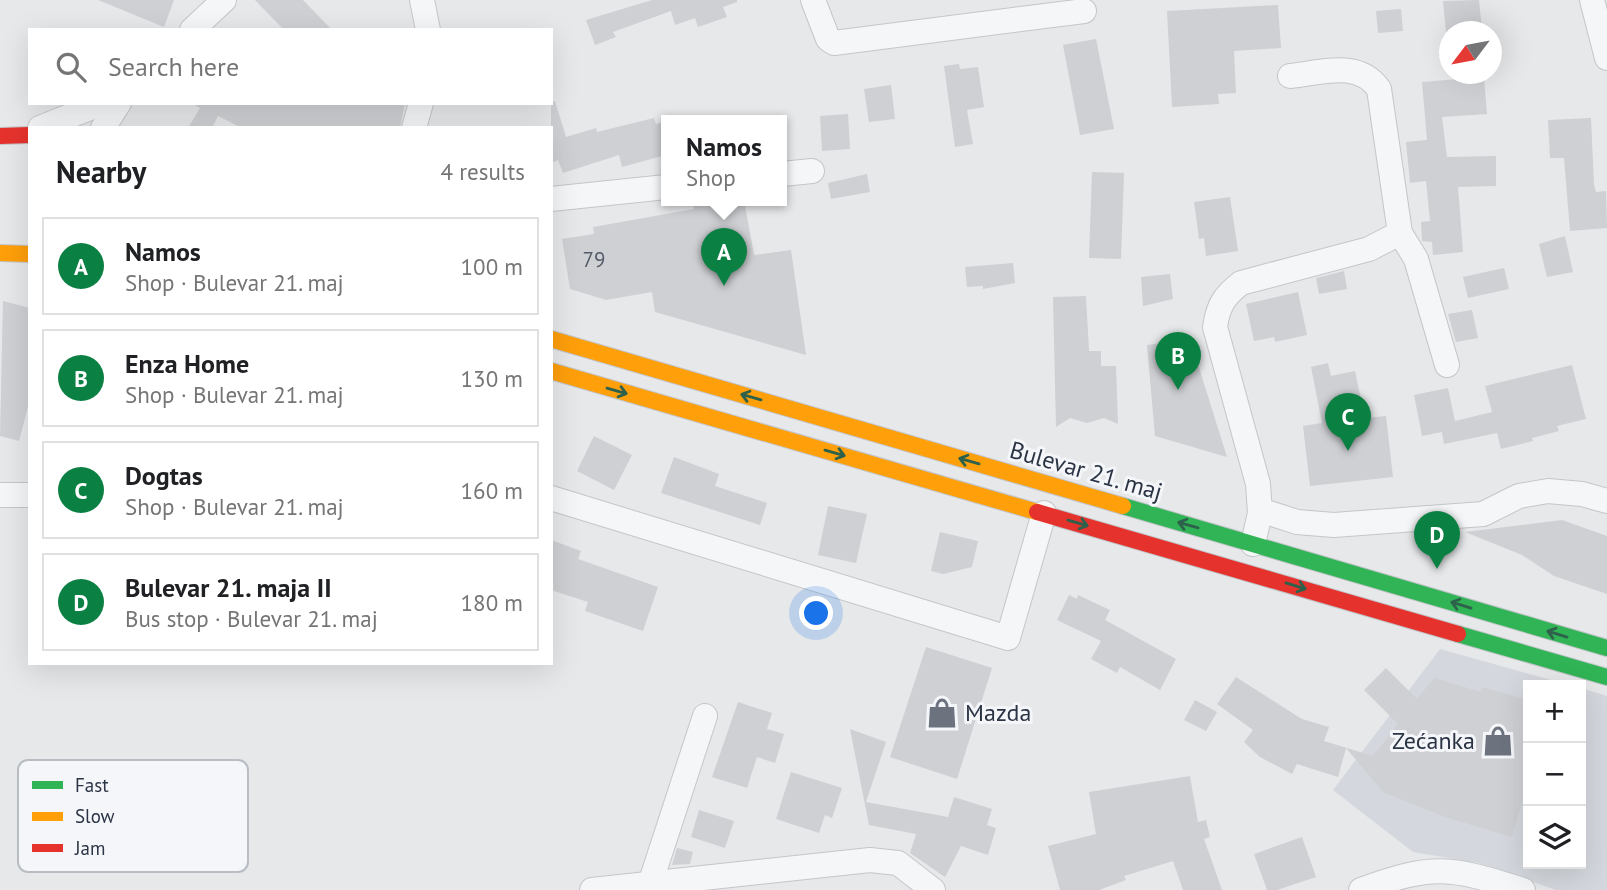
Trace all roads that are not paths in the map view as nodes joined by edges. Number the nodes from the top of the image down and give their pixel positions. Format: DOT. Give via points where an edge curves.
graph roads {
  1 [pos="223,0"];
  2 [pos="422,0"];
  3 [pos="813,0"];
  4 [pos="1592,0"];
  5 [pos="1084,10"];
  6 [pos="194,28"];
  7 [pos="428,28"];
  8 [pos="1607,58"];
  9 [pos="1290,76"];
  10 [pos="97,105"];
  11 [pos="118,105"];
  12 [pos="420,105"];
  13 [pos="46,126"];
  14 [pos="104,126"];
  15 [pos="415,126"];
  16 [pos="28,132"];
  17 [pos="0,136"];
  18 [pos="812,171"];
  19 [pos="787,174"];
  20 [pos="661,188"];
  21 [pos="553,199"];
  22 [pos="1400,233"];
  23 [pos="1,254"];
  24 [pos="28,254"];
  25 [pos="553,340"];
  26 [pos="1447,365"];
  27 [pos="553,372"];
  28 [pos="0,495"];
  29 [pos="28,495"];
  30 [pos="553,499"];
  31 [pos="1607,501"];
  32 [pos="1260,510"];
  33 [pos="1044,513"];
  34 [pos="1253,544"];
  35 [pos="1607,648"];
  36 [pos="1607,677"];
  37 [pos="705,716"];
  38 [pos="773,880"];
  39 [pos="650,884"];
  40 [pos="592,890"];
  41 [pos="933,890"];
  42 [pos="1361,890"];
  43 [pos="1523,890"];
  1 -- 6 [label="street"];
  2 -- 7 [label="street"];
  3 -- 5 [label="street" via="828,39 834,43"];
  4 -- 8 [label="street"];
  9 -- 22 [label="street" via="1357,69 1371,77 1379,89"];
  10 -- 13 [label="street"];
  11 -- 14 [label="street"];
  12 -- 15 [label="street"];
  16 -- 17 [label="main road"];
  18 -- 19 [label="street"];
  20 -- 21 [label="street"];
  22 -- 26 [label="street" via="1416,259"];
  22 -- 32 [label="street" via="1368,248 1241,283 1227,293 1217,310 1215,327 1258,484"];
  23 -- 24 [label="main road"];
  34 -- 25 [label="main road, Bulevar 21. maj, one-way"];
  27 -- 33 [label="main road, one-way"];
  28 -- 29 [label="street"];
  30 -- 33 [label="street" via="1008,638"];
  31 -- 32 [label="street" via="1548,491 1519,496 1483,513 1334,525 1297,522"];
  32 -- 34 [label="street"];
  33 -- 36 [label="main road, one-way"];
  35 -- 34 [label="main road, Bulevar 21. maj, one-way"];
  37 -- 39 [label="street"];
  38 -- 39 [label="street"];
  38 -- 41 [label="street" via="885,860 898,863"];
  39 -- 40 [label="street"];
  42 -- 43 [label="street" via="1400,876 1445,869"];
}
